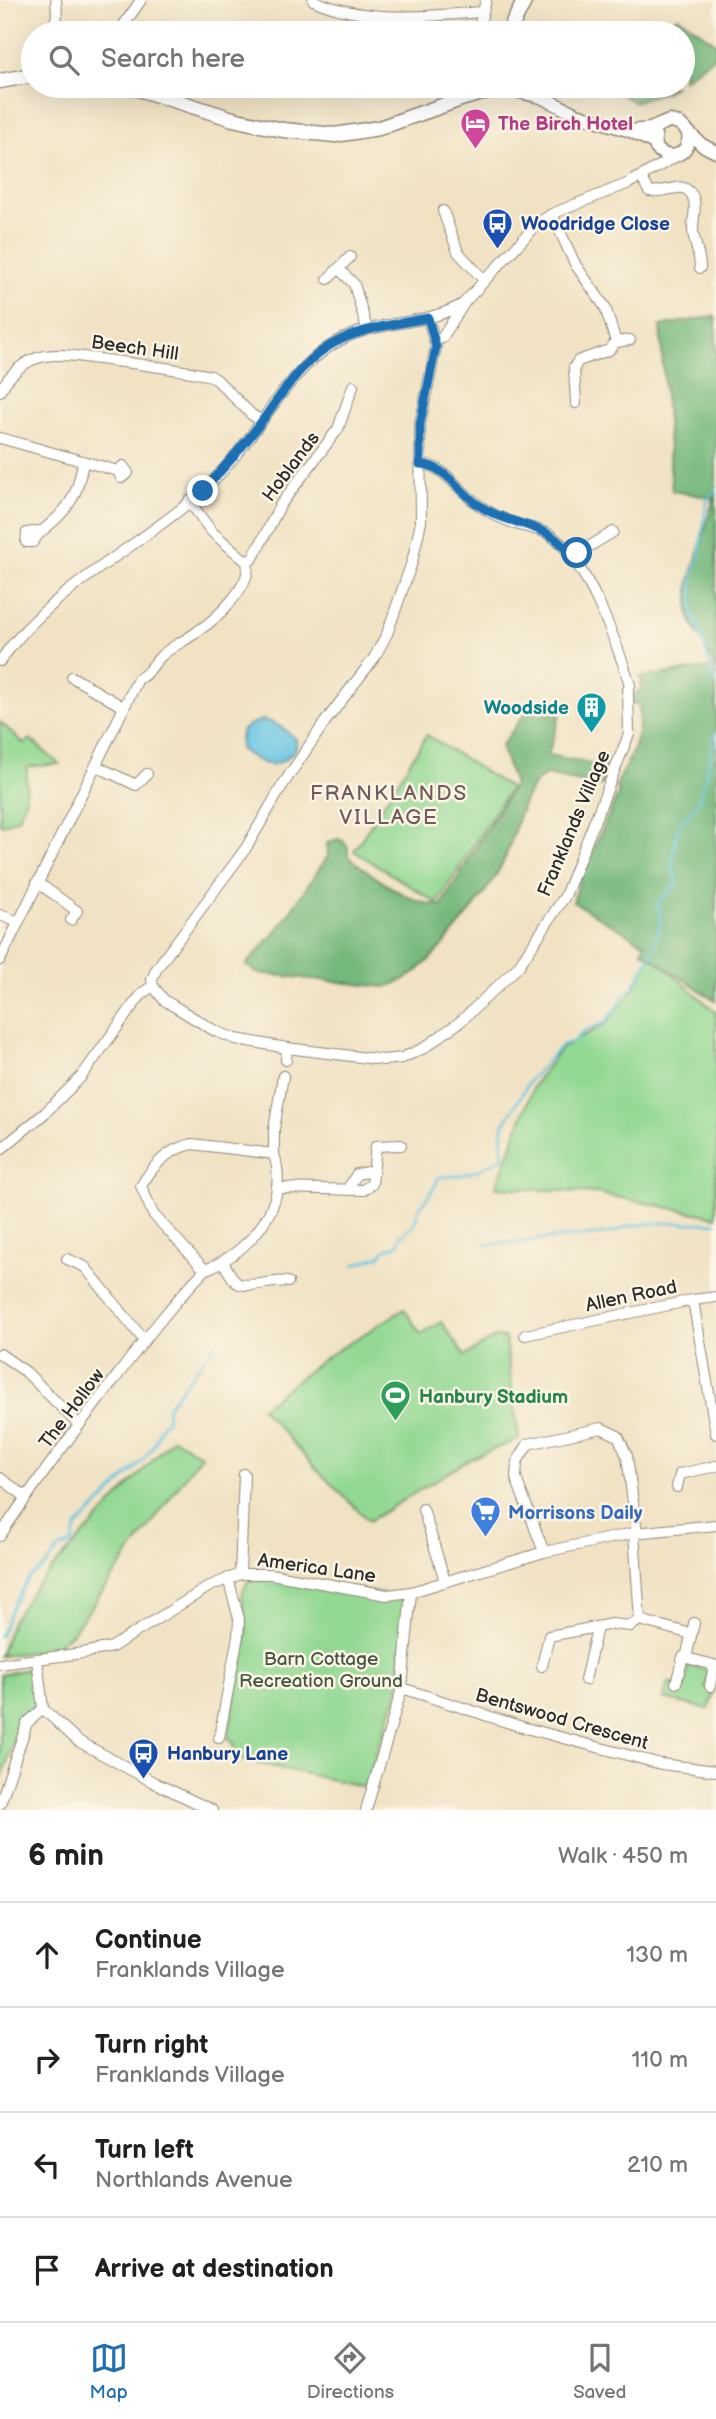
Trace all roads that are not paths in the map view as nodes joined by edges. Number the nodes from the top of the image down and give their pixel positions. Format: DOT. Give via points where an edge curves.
graph roads {
  1 [pos="56,0"];
  2 [pos="141,0"];
  3 [pos="313,0"];
  4 [pos="486,0"];
  5 [pos="525,0"];
  6 [pos="482,12"];
  7 [pos="55,21"];
  8 [pos="126,21"];
  9 [pos="480,21"];
  10 [pos="515,21"];
  11 [pos="21,77"];
  12 [pos="0,81"];
  13 [pos="167,98"];
  14 [pos="453,98"];
  15 [pos="543,98"];
  16 [pos="659,127"];
  17 [pos="631,131"];
  18 [pos="688,132"];
  19 [pos="655,145"];
  20 [pos="679,154"];
  21 [pos="716,154"];
  22 [pos="652,170"];
  23 [pos="641,177"];
  24 [pos="443,211"];
  25 [pos="552,214"];
  26 [pos="350,257"];
  27 [pos="700,268"];
  28 [pos="339,269"];
  29 [pos="328,279"];
  30 [pos="484,281"];
  31 [pos="463,304"];
  32 [pos="428,318"];
  33 [pos="368,329"];
  34 [pos="436,340"];
  35 [pos="630,341"];
  36 [pos="616,342"];
  37 [pos="353,386"];
  38 [pos="0,391"];
  39 [pos="576,403"];
  40 [pos="262,421"];
  41 [pos="0,438"];
  42 [pos="83,463"];
  43 [pos="420,464"];
  44 [pos="118,471"];
  45 [pos="189,501"];
  46 [pos="39,531"];
  47 [pos="612,532"];
  48 [pos="572,557"];
  49 [pos="247,562"];
  50 [pos="1,656"];
  51 [pos="72,677"];
  52 [pos="123,708"];
  53 [pos="96,766"];
  54 [pos="146,774"];
  55 [pos="37,882"];
  56 [pos="0,915"];
  57 [pos="71,920"];
  58 [pos="18,922"];
  59 [pos="0,960"];
  60 [pos="153,986"];
  61 [pos="288,1048"];
  62 [pos="286,1060"];
  63 [pos="283,1076"];
  64 [pos="401,1145"];
  65 [pos="0,1150"];
  66 [pos="274,1154"];
  67 [pos="373,1171"];
  68 [pos="279,1188"];
  69 [pos="347,1190"];
  70 [pos="67,1259"];
  71 [pos="223,1262"];
  72 [pos="205,1270"];
  73 [pos="288,1282"];
  74 [pos="716,1297"];
  75 [pos="693,1300"];
  76 [pos="525,1335"];
  77 [pos="144,1340"];
  78 [pos="0,1354"];
  79 [pos="79,1425"];
  80 [pos="716,1433"];
  81 [pos="716,1466"];
  82 [pos="244,1474"];
  83 [pos="0,1478"];
  84 [pos="677,1487"];
  85 [pos="26,1497"];
  86 [pos="423,1509"];
  87 [pos="716,1525"];
  88 [pos="636,1533"];
  89 [pos="0,1536"];
  90 [pos="544,1552"];
  91 [pos="240,1574"];
  92 [pos="228,1578"];
  93 [pos="445,1581"];
  94 [pos="411,1592"];
  95 [pos="640,1620"];
  96 [pos="694,1623"];
  97 [pos="597,1628"];
  98 [pos="691,1634"];
  99 [pos="686,1658"];
  100 [pos="37,1659"];
  101 [pos="0,1664"];
  102 [pos="542,1666"];
  103 [pos="585,1680"];
  104 [pos="676,1683"];
  105 [pos="710,1686"];
  106 [pos="402,1688"];
  107 [pos="43,1709"];
  108 [pos="219,1738"];
  109 [pos="716,1771"];
  110 [pos="0,1804"];
  111 [pos="212,1810"];
  112 [pos="366,1810"];
  1 -- 7 [label="street"];
  2 -- 8 [label="street"];
  3 -- 6 [label="street" via="327,7 391,18"];
  4 -- 6 [label="street"];
  5 -- 10 [label="highway"];
  6 -- 9 [label="street"];
  11 -- 12 [label="highway"];
  13 -- 14 [label="highway" via="233,119 335,135 379,128"];
  15 -- 17 [label="main road"];
  16 -- 17 [label="main road"];
  16 -- 18 [label="main road" via="675,121"];
  16 -- 19 [label="main road"];
  17 -- 19 [label="main road"];
  18 -- 20 [label="main road" via="689,144"];
  18 -- 21 [label="main road"];
  19 -- 20 [label="main road" via="665,155"];
  19 -- 22 [label="street"];
  20 -- 21 [label="main road"];
  20 -- 22 [label="street"];
  22 -- 23 [label="street"];
  23 -- 25 [label="street"];
  23 -- 27 [label="street" via="649,191 677,187 692,197"];
  24 -- 30 [label="street" via="458,252"];
  25 -- 30 [label="street" via="529,231"];
  25 -- 36 [label="street" via="575,264 605,307"];
  26 -- 28 [label="street"];
  28 -- 29 [label="street"];
  28 -- 33 [label="street" via="354,284"];
  30 -- 31 [label="street"];
  31 -- 32 [label="street"];
  31 -- 34 [label="street" via="442,338"];
  32 -- 33 [label="street"];
  32 -- 34 [label="street"];
  33 -- 40 [label="street" via="337,341 310,360"];
  34 -- 43 [label="street" via="420,424"];
  35 -- 36 [label="street"];
  36 -- 39 [label="street" via="573,368"];
  37 -- 49 [label="street, Hoblands" via="338,429 281,504"];
  38 -- 40 [label="street, Beech Hill" via="21,366 44,356 64,355 211,376"];
  40 -- 45 [label="street" via="203,491"];
  41 -- 42 [label="street"];
  42 -- 44 [label="street"];
  42 -- 46 [label="street" via="77,493 56,519"];
  43 -- 48 [label="street, Franklands Village" via="436,467 488,511 550,535"];
  43 -- 60 [label="street" via="419,534 387,634 282,786 246,848 157,968"];
  45 -- 49 [label="street" via="212,532"];
  45 -- 50 [label="street" via="49,606"];
  47 -- 48 [label="street"];
  48 -- 61 [label="street, Franklands Village" via="612,636 630,685 630,722 565,896 518,967 461,1021 424,1048 384,1060"];
  49 -- 52 [label="street, Hoblands" via="238,592 210,622 160,657 146,676 138,679"];
  51 -- 52 [label="street"];
  52 -- 53 [label="street, Hoblands"];
  53 -- 54 [label="street" via="136,785"];
  53 -- 55 [label="street, Hoblands"];
  55 -- 57 [label="street" via="77,911"];
  55 -- 58 [label="street, Hoblands"];
  56 -- 58 [label="street"];
  58 -- 59 [label="street, Hoblands"];
  60 -- 61 [label="street, Franklands Village" via="163,1000 215,1031"];
  60 -- 65 [label="street" via="137,1000 81,1077"];
  61 -- 62 [label="street"];
  63 -- 66 [label="street"];
  64 -- 67 [label="street" via="376,1146"];
  66 -- 68 [label="street"];
  66 -- 72 [label="street" via="184,1145 154,1165 141,1185 153,1214"];
  67 -- 69 [label="street" via="357,1174"];
  67 -- 69 [label="street" via="372,1184 363,1190"];
  68 -- 69 [label="street"];
  68 -- 71 [label="street" via="260,1229"];
  70 -- 77 [label="street" via="85,1267"];
  71 -- 72 [label="street"];
  71 -- 73 [label="street" via="243,1286"];
  72 -- 77 [label="street, The Hollow"];
  74 -- 75 [label="street"];
  75 -- 76 [label="street, Allen Road"];
  75 -- 80 [label="street, Allen Road"];
  77 -- 79 [label="street, The Hollow"];
  78 -- 79 [label="street" via="26,1372"];
  79 -- 85 [label="street, The Hollow"];
  81 -- 84 [label="street" via="680,1474"];
  82 -- 91 [label="street, America Lane"];
  83 -- 85 [label="street"];
  85 -- 89 [label="street, The Hollow"];
  86 -- 93 [label="street"];
  87 -- 88 [label="street, America Lane"];
  88 -- 90 [label="street, America Lane"];
  88 -- 90 [label="street" via="627,1456 618,1436 601,1428 528,1444 517,1462 516,1478"];
  88 -- 95 [label="street"];
  90 -- 93 [label="street, America Lane"];
  91 -- 92 [label="street, America Lane"];
  91 -- 94 [label="street, America Lane" via="271,1574 387,1595"];
  92 -- 100 [label="street, America Lane" via="112,1647"];
  92 -- 108 [label="street" via="239,1628"];
  93 -- 94 [label="street, America Lane"];
  94 -- 106 [label="street"];
  95 -- 97 [label="street" via="630,1626"];
  95 -- 98 [label="street"];
  96 -- 98 [label="street"];
  97 -- 102 [label="street" via="549,1636"];
  97 -- 103 [label="street"];
  98 -- 99 [label="street"];
  99 -- 104 [label="street"];
  99 -- 105 [label="street" via="714,1665"];
  100 -- 101 [label="street, America Lane"];
  100 -- 107 [label="street"];
  106 -- 109 [label="street, Bentswood Crescent" via="522,1727 661,1764"];
  106 -- 112 [label="street"];
  107 -- 110 [label="street" via="27,1723"];
  107 -- 111 [label="street" via="78,1741"];
}
